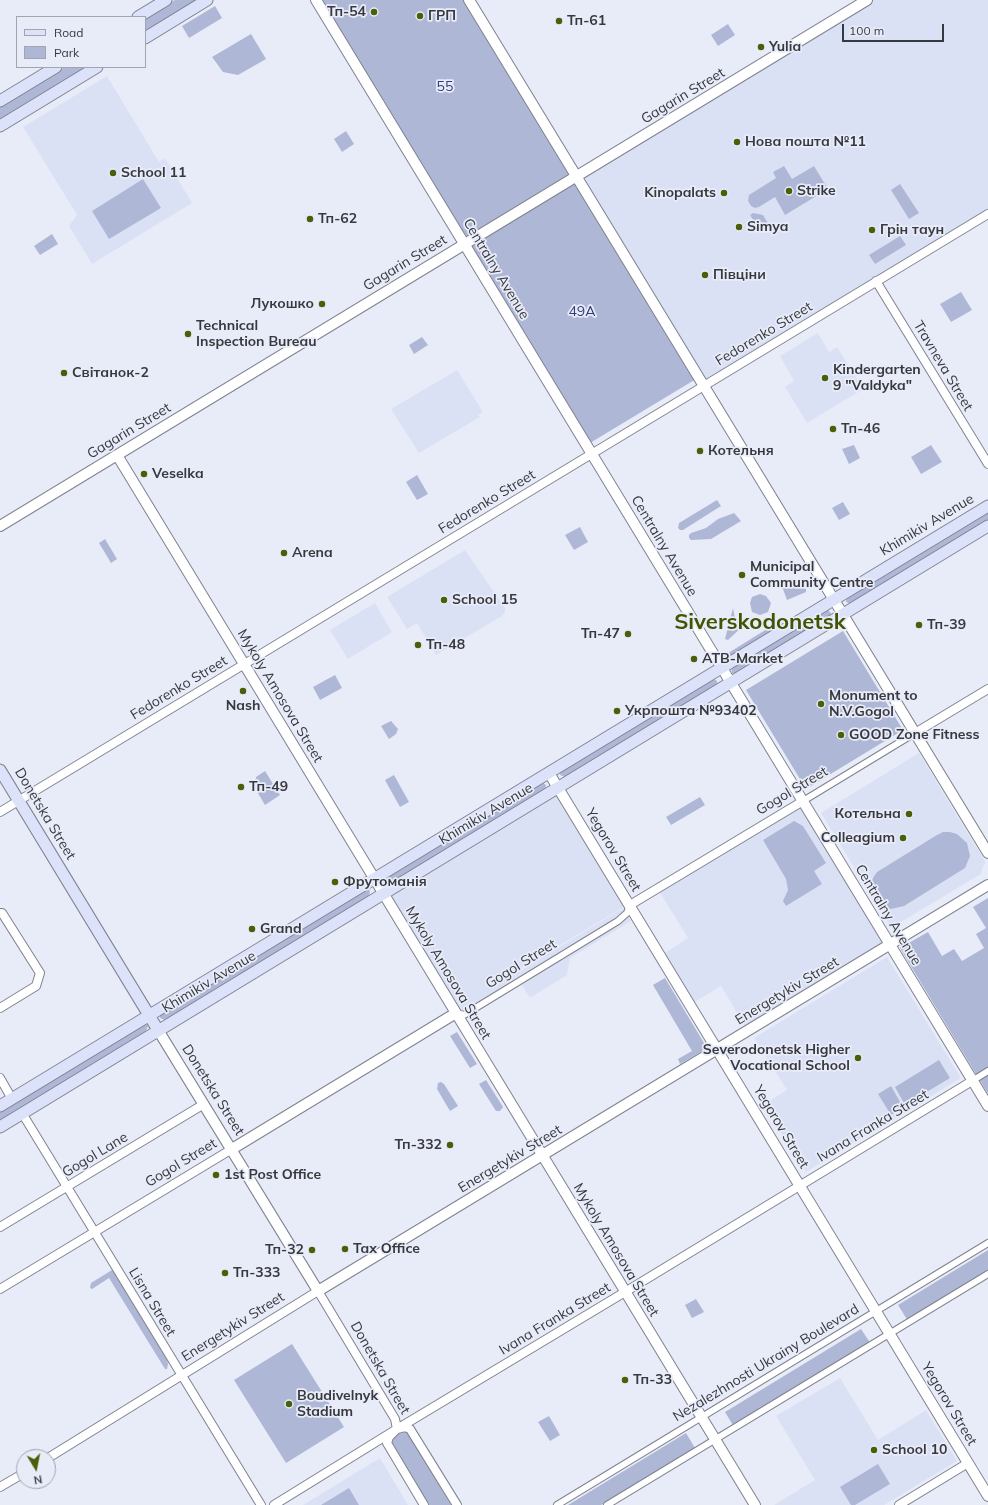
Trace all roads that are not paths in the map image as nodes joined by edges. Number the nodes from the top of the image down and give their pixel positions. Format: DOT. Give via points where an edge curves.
graph roads {
  1 [pos="166,0"];
  2 [pos="207,0"];
  3 [pos="316,0"];
  4 [pos="469,0"];
  5 [pos="867,0"];
  6 [pos="140,16"];
  7 [pos="146,37"];
  8 [pos="54,68"];
  9 [pos="95,68"];
  10 [pos="0,101"];
  11 [pos="0,126"];
  12 [pos="576,176"];
  13 [pos="988,214"];
  14 [pos="464,244"];
  15 [pos="876,281"];
  16 [pos="704,386"];
  17 [pos="591,454"];
  18 [pos="117,455"];
  19 [pos="988,464"];
  20 [pos="988,506"];
  21 [pos="0,526"];
  22 [pos="988,526"];
  23 [pos="834,599"];
  24 [pos="844,614"];
  25 [pos="244,664"];
  26 [pos="722,668"];
  27 [pos="731,683"];
  28 [pos="988,689"];
  29 [pos="915,733"];
  30 [pos="0,770"];
  31 [pos="549,773"];
  32 [pos="558,788"];
  33 [pos="19,800"];
  34 [pos="803,801"];
  35 [pos="0,812"];
  36 [pos="988,853"];
  37 [pos="374,879"];
  38 [pos="988,885"];
  39 [pos="383,894"];
  40 [pos="630,905"];
  41 [pos="0,913"];
  42 [pos="890,945"];
  43 [pos="0,1008"];
  44 [pos="456,1013"];
  45 [pos="150,1016"];
  46 [pos="158,1030"];
  47 [pos="717,1049"];
  48 [pos="988,1071"];
  49 [pos="0,1078"];
  50 [pos="972,1080"];
  51 [pos="12,1098"];
  52 [pos="204,1104"];
  53 [pos="0,1106"];
  54 [pos="988,1106"];
  55 [pos="22,1113"];
  56 [pos="0,1127"];
  57 [pos="232,1149"];
  58 [pos="542,1156"];
  59 [pos="800,1186"];
  60 [pos="67,1187"];
  61 [pos="0,1228"];
  62 [pos="94,1232"];
  63 [pos="988,1243"];
  64 [pos="988,1274"];
  65 [pos="0,1289"];
  66 [pos="318,1292"];
  67 [pos="625,1292"];
  68 [pos="876,1311"];
  69 [pos="889,1333"];
  70 [pos="182,1376"];
  71 [pos="701,1417"];
  72 [pos="396,1429"];
  73 [pos="715,1439"];
  74 [pos="56,1453"];
  75 [pos="968,1463"];
  76 [pos="16,1478"];
  77 [pos="0,1487"];
  78 [pos="988,1496"];
  79 [pos="261,1505"];
  80 [pos="274,1505"];
  81 [pos="424,1505"];
  82 [pos="457,1505"];
  83 [pos="557,1505"];
  84 [pos="607,1505"];
  85 [pos="755,1505"];
  86 [pos="899,1505"];
  1 -- 6 [label="main road"];
  2 -- 7 [label="main road"];
  3 -- 14 [label="street, Centralny Avenue"];
  4 -- 12 [label="street"];
  5 -- 12 [label="street, Gagarin Street"];
  8 -- 10 [label="main road"];
  9 -- 11 [label="main road"];
  12 -- 14 [label="street, Gagarin Street"];
  12 -- 16 [label="street"];
  13 -- 15 [label="street, Fedorenko Street"];
  14 -- 17 [label="street, Centralny Avenue"];
  14 -- 18 [label="street, Gagarin Street"];
  15 -- 16 [label="street, Fedorenko Street"];
  15 -- 19 [label="street, Travneva Street"];
  16 -- 17 [label="street, Fedorenko Street"];
  16 -- 23 [label="street"];
  17 -- 25 [label="street, Fedorenko Street"];
  17 -- 26 [label="street, Centralny Avenue"];
  18 -- 21 [label="street, Gagarin Street"];
  18 -- 25 [label="street, Mykoly Amosova Street"];
  20 -- 23 [label="main road, Khimikiv Avenue"];
  22 -- 24 [label="main road, Khimikiv Avenue"];
  23 -- 24 [label="street"];
  23 -- 26 [label="main road, Khimikiv Avenue"];
  24 -- 27 [label="main road, Khimikiv Avenue"];
  24 -- 29 [label="street"];
  25 -- 33 [label="street, Fedorenko Street"];
  25 -- 37 [label="street, Mykoly Amosova Street"];
  26 -- 27 [label="street, Centralny Avenue"];
  26 -- 31 [label="main road, Khimikiv Avenue"];
  27 -- 32 [label="main road, Khimikiv Avenue"];
  27 -- 34 [label="street, Centralny Avenue"];
  28 -- 29 [label="street, Gogol Street"];
  29 -- 34 [label="street, Gogol Street"];
  29 -- 36 [label="street"];
  30 -- 33 [label="main road, Donetska Street"];
  31 -- 32 [label="street, Yegorov Street"];
  31 -- 37 [label="main road, Khimikiv Avenue"];
  32 -- 39 [label="main road, Khimikiv Avenue"];
  32 -- 40 [label="street, Yegorov Street"];
  33 -- 35 [label="street, Fedorenko Street"];
  33 -- 45 [label="main road, Donetska Street"];
  34 -- 40 [label="street, Gogol Street"];
  34 -- 42 [label="street, Centralny Avenue"];
  37 -- 39 [label="street, Mykoly Amosova Street"];
  37 -- 45 [label="main road, Khimikiv Avenue"];
  38 -- 42 [label="street, Energetykiv Street"];
  39 -- 44 [label="street, Mykoly Amosova Street"];
  39 -- 46 [label="main road, Khimikiv Avenue"];
  40 -- 44 [label="street, Gogol Street" via="627,913 618,921 572,950 464,1016"];
  40 -- 47 [label="street, Yegorov Street"];
  41 -- 43 [label="street" via="40,973 36,986"];
  42 -- 47 [label="street, Energetykiv Street"];
  42 -- 50 [label="street, Centralny Avenue"];
  44 -- 57 [label="street, Gogol Street"];
  44 -- 58 [label="street, Mykoly Amosova Street"];
  45 -- 46 [label="main road, Donetska Street"];
  45 -- 51 [label="main road, Khimikiv Avenue"];
  46 -- 52 [label="street, Donetska Street"];
  46 -- 55 [label="main road, Khimikiv Avenue"];
  47 -- 58 [label="street, Energetykiv Street"];
  47 -- 59 [label="street, Yegorov Street"];
  48 -- 50 [label="street"];
  49 -- 51 [label="street"];
  50 -- 54 [label="street, Centralny Avenue"];
  50 -- 59 [label="street, Ivana Franka Street"];
  51 -- 53 [label="main road, Khimikiv Avenue"];
  52 -- 57 [label="street, Donetska Street"];
  52 -- 60 [label="street, Gogol Lane"];
  55 -- 56 [label="main road, Khimikiv Avenue"];
  55 -- 60 [label="street, Lisna Street"];
  57 -- 62 [label="street, Gogol Street"];
  57 -- 66 [label="street, Donetska Street"];
  58 -- 66 [label="street, Energetykiv Street"];
  58 -- 67 [label="street, Mykoly Amosova Street"];
  59 -- 67 [label="street, Ivana Franka Street"];
  59 -- 68 [label="street, Yegorov Street"];
  60 -- 61 [label="street, Gogol Lane"];
  60 -- 62 [label="street, Lisna Street"];
  62 -- 65 [label="street, Gogol Street"];
  62 -- 70 [label="street, Lisna Street"];
  63 -- 68 [label="street, Nezalezhnosti Ukrainy Boulevard"];
  64 -- 69 [label="street"];
  66 -- 70 [label="street, Energetykiv Street"];
  66 -- 72 [label="street, Donetska Street" via="395,1419"];
  67 -- 71 [label="street, Mykoly Amosova Street"];
  67 -- 72 [label="street, Ivana Franka Street"];
  68 -- 69 [label="street, Yegorov Street"];
  68 -- 71 [label="street, Nezalezhnosti Ukrainy Boulevard"];
  69 -- 73 [label="street"];
  69 -- 75 [label="street, Yegorov Street"];
  70 -- 74 [label="street, Energetykiv Street"];
  70 -- 79 [label="street, Lisna Street"];
  71 -- 73 [label="street, Mykoly Amosova Street"];
  71 -- 83 [label="street, Nezalezhnosti Ukrainy Boulevard"];
  72 -- 80 [label="street, Ivana Franka Street"];
  72 -- 81 [label="street, Donetska Street" via="387,1443"];
  72 -- 82 [label="street, Donetska Street" via="410,1429"];
  73 -- 84 [label="street"];
  73 -- 85 [label="street, Mykoly Amosova Street"];
  75 -- 78 [label="street, Yegorov Street"];
  75 -- 86 [label="street"];
  76 -- 77 [label="street"];
}
